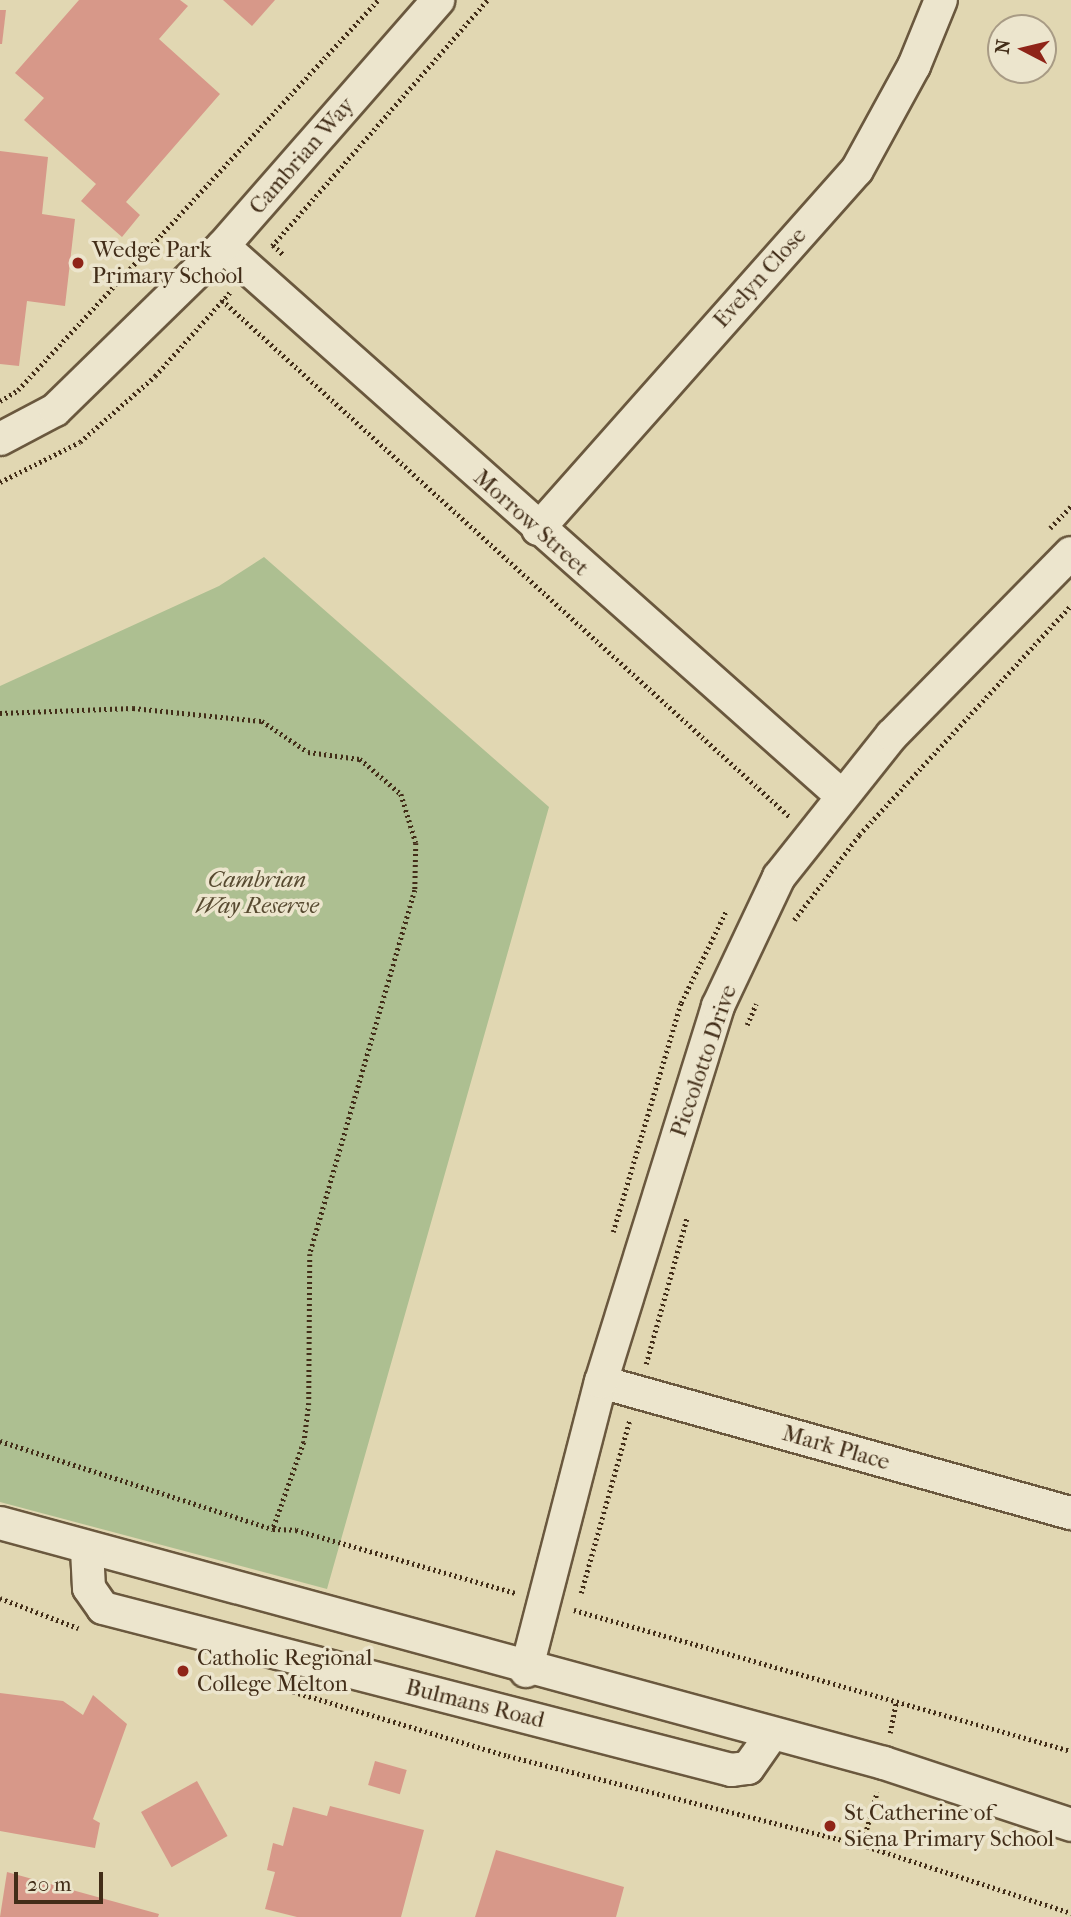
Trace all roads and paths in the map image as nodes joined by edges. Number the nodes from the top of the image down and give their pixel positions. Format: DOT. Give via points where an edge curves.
graph roads {
  1 [pos="377,0"];
  2 [pos="438,0"];
  3 [pos="941,0"];
  4 [pos="223,246"];
  5 [pos="222,300"];
  6 [pos="0,401"];
  7 [pos="0,439"];
  8 [pos="538,529"];
  9 [pos="1071,553"];
  10 [pos="1071,605"];
  11 [pos="0,713"];
  12 [pos="842,796"];
  13 [pos="791,818"];
  14 [pos="787,935"];
  15 [pos="760,995"];
  16 [pos="744,1031"];
  17 [pos="689,1211"];
  18 [pos="601,1382"];
  19 [pos="638,1392"];
  20 [pos="0,1441"];
  21 [pos="1071,1513"];
  22 [pos="0,1523"];
  23 [pos="273,1529"];
  24 [pos="87,1549"];
  25 [pos="0,1598"];
  26 [pos="544,1601"];
  27 [pos="576,1610"];
  28 [pos="83,1630"];
  29 [pos="526,1671"];
  30 [pos="282,1689"];
  31 [pos="770,1736"];
  32 [pos="1071,1751"];
  33 [pos="1071,1825"];
  34 [pos="1071,1913"];
  1 -- 6 [label="path" via="18,390"];
  2 -- 4 [label="street, Cambrian Way"];
  3 -- 8 [label="street, Evelyn Close" via="914,66 857,170"];
  4 -- 7 [label="street, Cambrian Way" via="55,410"];
  4 -- 8 [label="street, Morrow Street"];
  5 -- 13 [label="path"];
  8 -- 12 [label="street, Morrow Street"];
  9 -- 12 [label="street, Piccolotto Drive" via="892,735"];
  10 -- 14 [label="path" via="859,835"];
  11 -- 23 [label="path" via="132,708 262,721 308,752 360,759 401,794 416,843 415,890 310,1254 309,1403 303,1442"];
  12 -- 18 [label="street, Piccolotto Drive" via="779,877 718,1006"];
  15 -- 16 [label="path"];
  17 -- 19 [label="path"];
  18 -- 19 [label="street, Mark Place"];
  18 -- 26 [label="street, Piccolotto Drive"];
  19 -- 21 [label="street, Mark Place"];
  19 -- 27 [label="path"];
  20 -- 23 [label="path"];
  22 -- 24 [label="street, Bulmans Road"];
  23 -- 26 [label="path" via="296,1530"];
  24 -- 29 [label="street, Bulmans Road"];
  24 -- 31 [label="street, Bulmans Road" via="89,1588 103,1608 731,1770 748,1768"];
  25 -- 28 [label="path"];
  26 -- 27 [label="path"];
  26 -- 29 [label="street, Piccolotto Drive"];
  27 -- 32 [label="path"];
  29 -- 31 [label="street, Bulmans Road"];
  30 -- 34 [label="path" via="508,1756 862,1845"];
  31 -- 33 [label="street, Bulmans Road" via="884,1763"];
}
